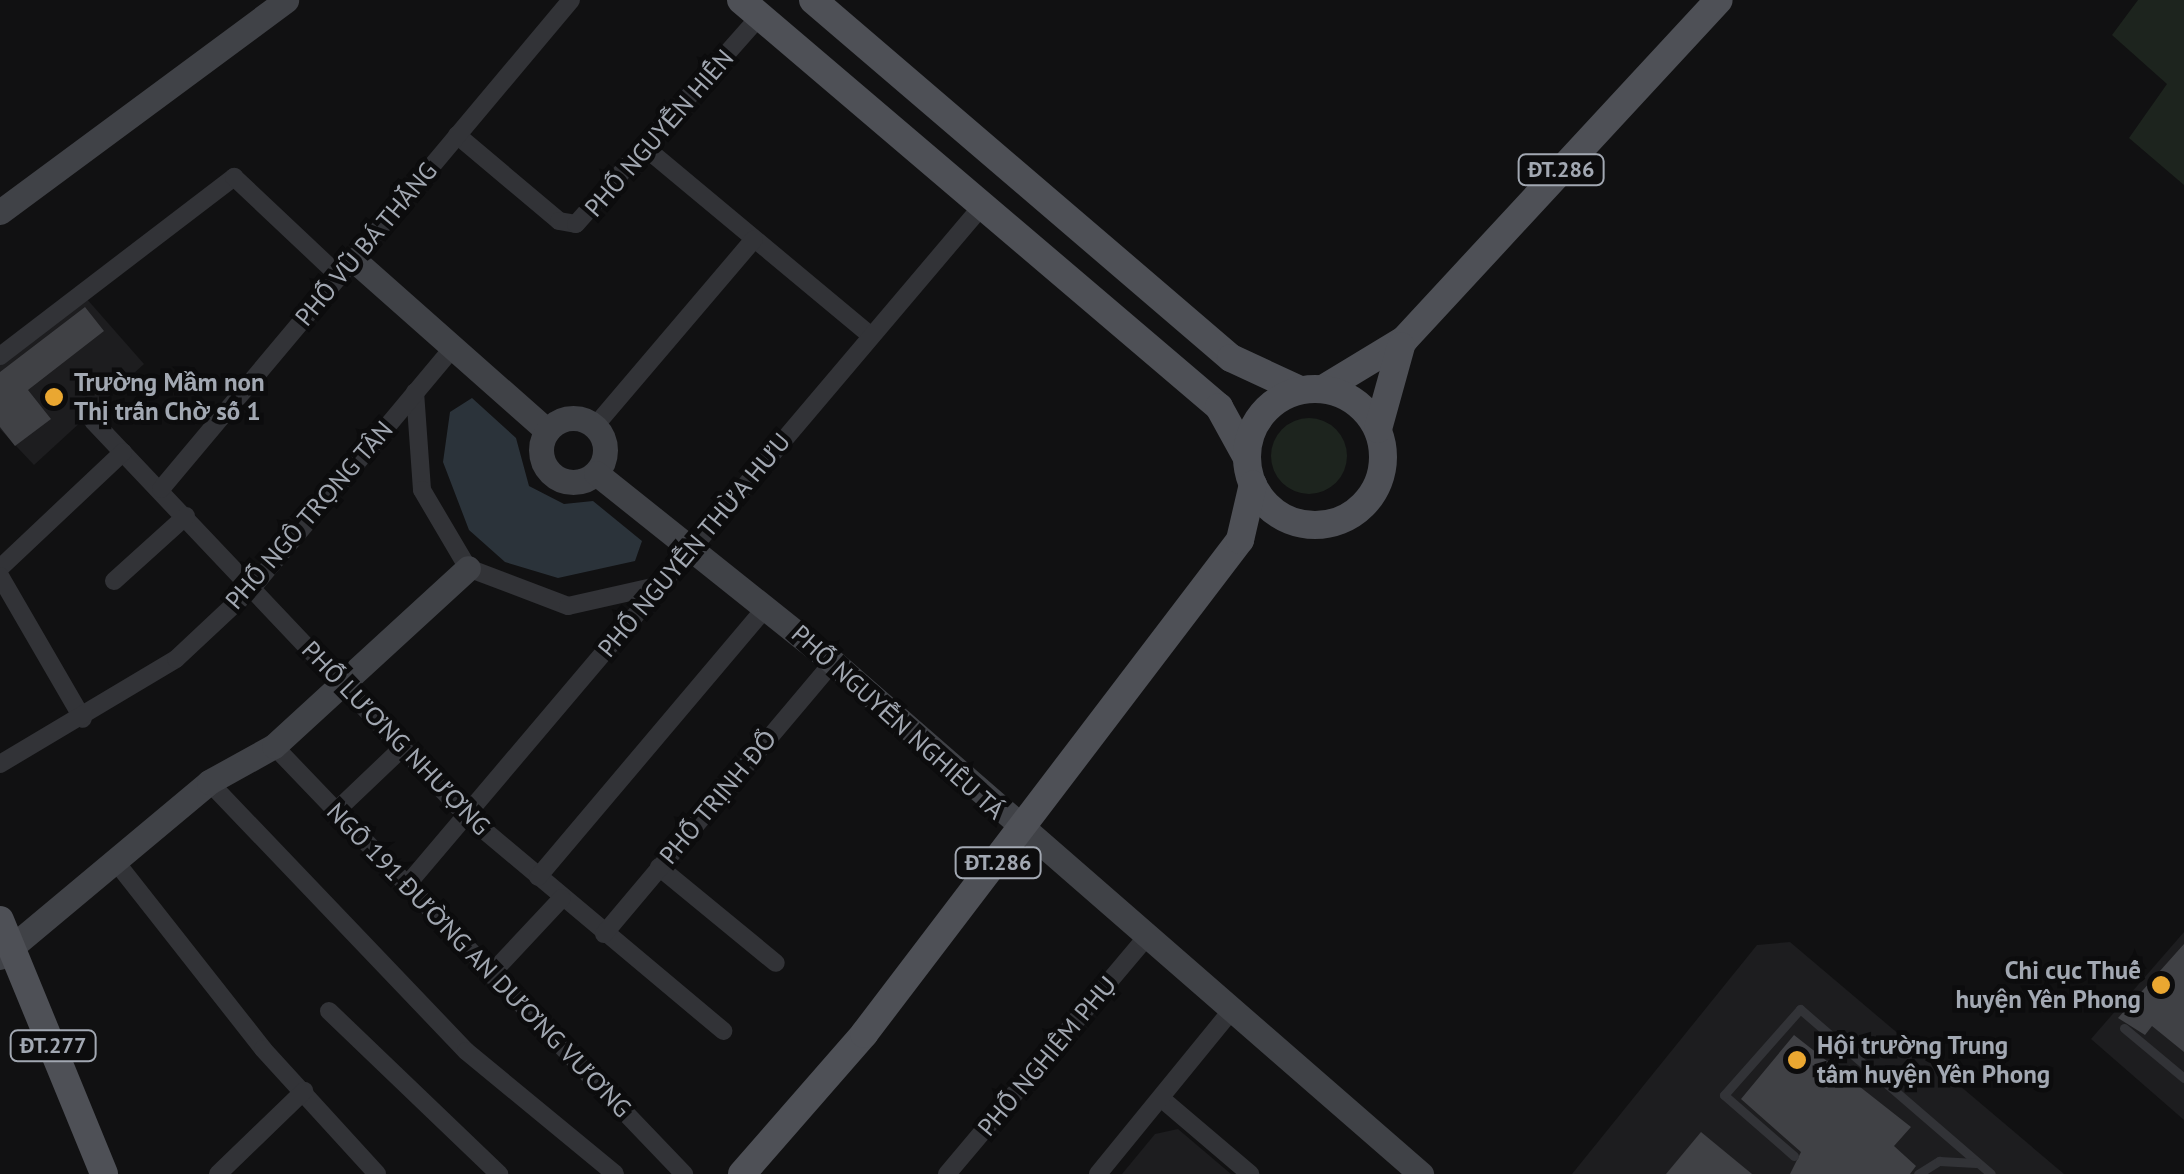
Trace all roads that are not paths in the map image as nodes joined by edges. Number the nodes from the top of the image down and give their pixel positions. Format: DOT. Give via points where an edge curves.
graph roads {
  1 [pos="286,0"];
  2 [pos="572,0"];
  3 [pos="813,0"];
  4 [pos="1719,0"];
  5 [pos="751,8"];
  6 [pos="456,135"];
  7 [pos="648,150"];
  8 [pos="983,205"];
  9 [pos="0,212"];
  10 [pos="754,239"];
  11 [pos="347,269"];
  12 [pos="871,336"];
  13 [pos="1404,340"];
  14 [pos="454,348"];
  15 [pos="0,356"];
  16 [pos="1311,390"];
  17 [pos="415,392"];
  18 [pos="93,421"];
  19 [pos="594,426"];
  20 [pos="1378,430"];
  21 [pos="547,431"];
  22 [pos="123,452"];
  23 [pos="1250,471"];
  24 [pos="596,473"];
  25 [pos="161,488"];
  26 [pos="186,516"];
  27 [pos="1308,524"];
  28 [pos="1240,540"];
  29 [pos="694,544"];
  30 [pos="468,568"];
  31 [pos="0,572"];
  32 [pos="114,581"];
  33 [pos="659,586"];
  34 [pos="252,588"];
  35 [pos="767,606"];
  36 [pos="833,662"];
  37 [pos="342,686"];
  38 [pos="83,718"];
  39 [pos="274,746"];
  40 [pos="400,750"];
  41 [pos="0,764"];
  42 [pos="209,782"];
  43 [pos="336,811"];
  44 [pos="466,815"];
  45 [pos="1022,832"];
  46 [pos="116,862"];
  47 [pos="658,866"];
  48 [pos="538,877"];
  49 [pos="406,886"];
  50 [pos="562,898"];
  51 [pos="0,920"];
  52 [pos="604,934"];
  53 [pos="1146,938"];
  54 [pos="7,953"];
  55 [pos="776,963"];
  56 [pos="490,975"];
  57 [pos="330,1011"];
  58 [pos="1231,1011"];
  59 [pos="2124,1028"];
  60 [pos="723,1031"];
  61 [pos="2184,1078"];
  62 [pos="304,1091"];
  63 [pos="1162,1099"];
  64 [pos="1794,1156"];
  65 [pos="1979,1164"];
  66 [pos="104,1174"];
  67 [pos="218,1174"];
  68 [pos="377,1174"];
  69 [pos="499,1174"];
  70 [pos="615,1174"];
  71 [pos="684,1174"];
  72 [pos="742,1174"];
  73 [pos="947,1174"];
  74 [pos="1098,1174"];
  75 [pos="1250,1174"];
  76 [pos="1421,1174"];
  77 [pos="1918,1174"];
  78 [pos="1991,1174"];
  1 -- 9 [label="street"];
  2 -- 6 [label="street, PHỐ VŨ BÁ THẮNG"];
  3 -- 16 [label="main road" via="1232,358"];
  4 -- 13 [label="main road, ĐT.286"];
  5 -- 7 [label="street, PHỐ NGUYỄN HIẾN"];
  5 -- 8 [label="main road"];
  6 -- 7 [label="street, PHỐ NGUYỄN HIẾN" via="569,224"];
  6 -- 11 [label="street, PHỐ VŨ BÁ THẮNG"];
  7 -- 10 [label="street"];
  8 -- 12 [label="street, PHỐ NGUYỄN THỪA HƯU"];
  8 -- 23 [label="main road" via="1219,407"];
  10 -- 12 [label="street"];
  10 -- 19 [label="street"];
  11 -- 14 [label="street"];
  11 -- 15 [label="street" via="234,178"];
  11 -- 25 [label="street, PHỐ VŨ BÁ THẮNG"];
  12 -- 29 [label="street, PHỐ NGUYỄN THỪA HƯU"];
  13 -- 16 [label="main road, ĐT.286" via="1378,364"];
  13 -- 20 [label="main road, ĐT.286"];
  14 -- 17 [label="street, PHỐ NGÔ TRỌNG TÂN"];
  14 -- 21 [label="street"];
  16 -- 20 [label="main road" via="1346,396"];
  16 -- 23 [label="main road, ĐT.286" via="1257,422"];
  17 -- 30 [label="street" via="422,490"];
  17 -- 34 [label="street, PHỐ NGÔ TRỌNG TÂN"];
  18 -- 22 [label="street, PHỐ LƯƠNG NHƯỢNG"];
  19 -- 21 [label="street" via="570,418"];
  19 -- 24 [label="street" via="605,450"];
  20 -- 27 [label="main road, ĐT.286" via="1383,452 1370,497 1342,518"];
  21 -- 24 [label="street" via="540,449 552,475 579,482"];
  22 -- 25 [label="street, PHỐ LƯƠNG NHƯỢNG"];
  22 -- 31 [label="street"];
  23 -- 27 [label="main road" via="1275,512"];
  23 -- 28 [label="main road, ĐT.286"];
  24 -- 29 [label="street, PHỐ NGUYỄN NGHIÊU TÁ"];
  25 -- 26 [label="street, PHỐ LƯƠNG NHƯỢNG"];
  26 -- 32 [label="street"];
  26 -- 34 [label="street, PHỐ LƯƠNG NHƯỢNG"];
  27 -- 28 [label="main road, ĐT.286"];
  28 -- 45 [label="main road, ĐT.286"];
  29 -- 33 [label="street, PHỐ NGUYỄN THỪA HƯU"];
  29 -- 35 [label="street, PHỐ NGUYỄN NGHIÊU TÁ"];
  30 -- 33 [label="street" via="568,606"];
  30 -- 37 [label="street"];
  31 -- 38 [label="street"];
  33 -- 44 [label="street, PHỐ NGUYỄN THỪA HƯU"];
  34 -- 37 [label="street, PHỐ LƯƠNG NHƯỢNG"];
  34 -- 38 [label="street, PHỐ NGÔ TRỌNG TÂN" via="176,659"];
  35 -- 36 [label="street, PHỐ NGUYỄN NGHIÊU TÁ"];
  35 -- 48 [label="street"];
  36 -- 45 [label="street, PHỐ NGUYỄN NGHIÊU TÁ"];
  36 -- 47 [label="street, PHỐ TRỊNH ĐỔ"];
  37 -- 39 [label="street"];
  37 -- 40 [label="street, PHỐ LƯƠNG NHƯỢNG"];
  38 -- 41 [label="street, PHỐ NGÔ TRỌNG TÂN"];
  39 -- 42 [label="street"];
  39 -- 43 [label="street, NGÕ 191 ĐƯỜNG AN DƯƠNG VƯƠNG"];
  40 -- 43 [label="street"];
  40 -- 44 [label="street, PHỐ LƯƠNG NHƯỢNG"];
  42 -- 46 [label="street"];
  42 -- 70 [label="street" via="466,1052"];
  43 -- 49 [label="street, NGÕ 191 ĐƯỜNG AN DƯƠNG VƯƠNG"];
  44 -- 48 [label="street, PHỐ LƯƠNG NHƯỢNG"];
  44 -- 49 [label="street, PHỐ NGUYỄN THỪA HƯU"];
  45 -- 53 [label="street, PHỐ NGUYỄN NGHIÊU TÁ"];
  45 -- 72 [label="main road, ĐT.286"];
  46 -- 54 [label="street"];
  46 -- 62 [label="street"];
  47 -- 52 [label="street, PHỐ TRỊNH ĐỔ"];
  47 -- 55 [label="street"];
  48 -- 50 [label="street, PHỐ LƯƠNG NHƯỢNG"];
  49 -- 56 [label="street, NGÕ 191 ĐƯỜNG AN DƯƠNG VƯƠNG"];
  50 -- 52 [label="street, PHỐ LƯƠNG NHƯỢNG"];
  50 -- 56 [label="street"];
  51 -- 54 [label="main road, ĐT.277"];
  52 -- 60 [label="street, PHỐ LƯƠNG NHƯỢNG"];
  53 -- 58 [label="street, PHỐ NGUYỄN NGHIÊU TÁ"];
  53 -- 73 [label="street, PHỐ NGHIÊM PHỤ"];
  54 -- 66 [label="main road, ĐT.277"];
  56 -- 71 [label="street, NGÕ 191 ĐƯỜNG AN DƯƠNG VƯƠNG"];
  57 -- 69 [label="street"];
  58 -- 63 [label="street"];
  58 -- 76 [label="street, PHỐ NGUYỄN NGHIÊU TÁ"];
  59 -- 61 [label="lane"];
  62 -- 67 [label="street"];
  62 -- 68 [label="street"];
  63 -- 74 [label="street"];
  63 -- 75 [label="street"];
  64 -- 65 [label="lane" via="1724,1095 1800,1009"];
  65 -- 77 [label="lane" via="1939,1161"];
  65 -- 78 [label="lane"];
}
